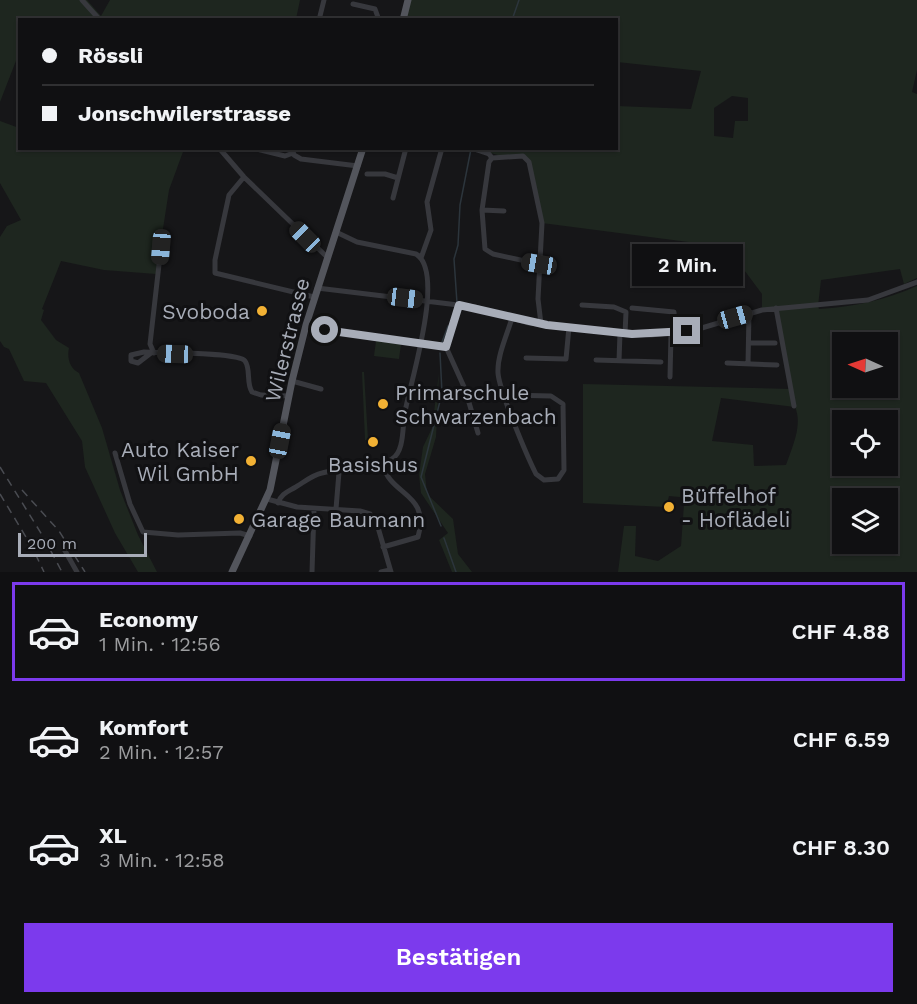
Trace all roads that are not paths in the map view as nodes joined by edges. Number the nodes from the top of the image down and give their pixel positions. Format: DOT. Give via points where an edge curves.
graph roads {
  1 [pos="82,0"];
  2 [pos="324,0"];
  3 [pos="373,0"];
  4 [pos="408,0"];
  5 [pos="353,4"];
  6 [pos="374,9"];
  7 [pos="98,18"];
  8 [pos="320,18"];
  9 [pos="378,18"];
  10 [pos="404,18"];
  11 [pos="221,150"];
  12 [pos="260,150"];
  13 [pos="362,150"];
  14 [pos="405,150"];
  15 [pos="441,150"];
  16 [pos="474,150"];
  17 [pos="292,151"];
  18 [pos="492,158"];
  19 [pos="358,166"];
  20 [pos="368,174"];
  21 [pos="244,177"];
  22 [pos="398,178"];
  23 [pos="393,198"];
  24 [pos="482,210"];
  25 [pos="504,211"];
  26 [pos="336,232"];
  27 [pos="161,247"];
  28 [pos="327,257"];
  29 [pos="421,258"];
  30 [pos="539,264"];
  31 [pos="917,282"];
  32 [pos="316,288"];
  33 [pos="314,297"];
  34 [pos="427,301"];
  35 [pos="459,305"];
  36 [pos="582,305"];
  37 [pos="632,308"];
  38 [pos="776,308"];
  39 [pos="749,313"];
  40 [pos="512,318"];
  41 [pos="541,324"];
  42 [pos="306,325"];
  43 [pos="569,327"];
  44 [pos="623,333"];
  45 [pos="673,334"];
  46 [pos="749,343"];
  47 [pos="775,343"];
  48 [pos="421,344"];
  49 [pos="446,347"];
  50 [pos="526,358"];
  51 [pos="596,360"];
  52 [pos="619,361"];
  53 [pos="661,362"];
  54 [pos="727,363"];
  55 [pos="748,364"];
  56 [pos="777,365"];
  57 [pos="670,377"];
  58 [pos="292,381"];
  59 [pos="321,389"];
  60 [pos="506,395"];
  61 [pos="289,396"];
  62 [pos="794,406"];
  63 [pos="478,433"];
  64 [pos="115,453"];
  65 [pos="383,464"];
  66 [pos="339,472"];
  67 [pos="267,499"];
  68 [pos="278,502"];
  69 [pos="314,509"];
  70 [pos="336,509"];
  71 [pos="250,536"];
  72 [pos="383,548"];
  73 [pos="64,549"];
  74 [pos="390,571"];
  75 [pos="76,572"];
  76 [pos="232,572"];
  77 [pos="312,572"];
  78 [pos="381,572"];
  1 -- 7 [label="street"];
  2 -- 8 [label="street"];
  3 -- 6 [label="street"];
  4 -- 10 [label="main road"];
  5 -- 6 [label="street"];
  6 -- 9 [label="street"];
  11 -- 21 [label="street"];
  12 -- 17 [label="street" via="285,156"];
  13 -- 19 [label="main road, Wilerstrasse"];
  14 -- 22 [label="street"];
  15 -- 29 [label="street" via="428,201 431,230"];
  16 -- 18 [label="street"];
  17 -- 19 [label="street" via="303,159"];
  18 -- 24 [label="street"];
  18 -- 30 [label="street" via="521,156 529,162 542,223"];
  19 -- 26 [label="main road, Wilerstrasse"];
  20 -- 22 [label="street"];
  21 -- 28 [label="street"];
  21 -- 33 [label="street" via="228,198 214,268 220,276"];
  22 -- 23 [label="street"];
  24 -- 25 [label="street"];
  24 -- 30 [label="street" via="486,251"];
  26 -- 28 [label="main road, Wilerstrasse"];
  26 -- 29 [label="street" via="357,242 401,249"];
  27 -- 61 [label="street" via="152,353 240,357 246,363 252,392"];
  28 -- 32 [label="main road, Wilerstrasse"];
  29 -- 34 [label="street" via="427,274"];
  30 -- 41 [label="street"];
  31 -- 38 [label="street" via="868,300"];
  32 -- 33 [label="main road, Wilerstrasse"];
  32 -- 34 [label="street"];
  33 -- 42 [label="main road, Wilerstrasse"];
  34 -- 35 [label="street"];
  34 -- 48 [label="street"];
  35 -- 40 [label="street"];
  35 -- 49 [label="street"];
  36 -- 44 [label="street" via="614,307 626,312"];
  37 -- 45 [label="street" via="674,312"];
  38 -- 39 [label="street"];
  38 -- 62 [label="street"];
  39 -- 45 [label="street"];
  39 -- 46 [label="street"];
  40 -- 41 [label="street"];
  40 -- 60 [label="street" via="498,372"];
  41 -- 43 [label="street"];
  42 -- 48 [label="street"];
  42 -- 58 [label="main road, Wilerstrasse"];
  43 -- 44 [label="street"];
  43 -- 50 [label="street" via="567,359"];
  44 -- 45 [label="street"];
  44 -- 52 [label="street"];
  45 -- 57 [label="street"];
  46 -- 47 [label="street"];
  46 -- 55 [label="street"];
  48 -- 49 [label="street"];
  48 -- 65 [label="street" via="399,451"];
  49 -- 63 [label="street" via="465,389"];
  51 -- 52 [label="street"];
  52 -- 53 [label="street"];
  54 -- 55 [label="street"];
  55 -- 56 [label="street"];
  58 -- 59 [label="street"];
  58 -- 61 [label="main road, Wilerstrasse"];
  60 -- 60 [label="street" via="536,474 544,480 558,478 564,470 563,404 551,396"];
  61 -- 67 [label="main road, Wilerstrasse"];
  64 -- 71 [label="street" via="143,532"];
  65 -- 66 [label="street"];
  65 -- 72 [label="street" via="416,503 421,517 418,537"];
  66 -- 68 [label="street" via="312,477 280,496"];
  66 -- 70 [label="street"];
  67 -- 68 [label="street"];
  67 -- 71 [label="main road, Wilerstrasse"];
  68 -- 69 [label="street"];
  69 -- 70 [label="street"];
  69 -- 77 [label="street"];
  70 -- 72 [label="street" via="370,514"];
  71 -- 76 [label="main road, Wilerstrasse"];
  72 -- 74 [label="street"];
  73 -- 75 [label="street"];
  74 -- 78 [label="street"];
}
